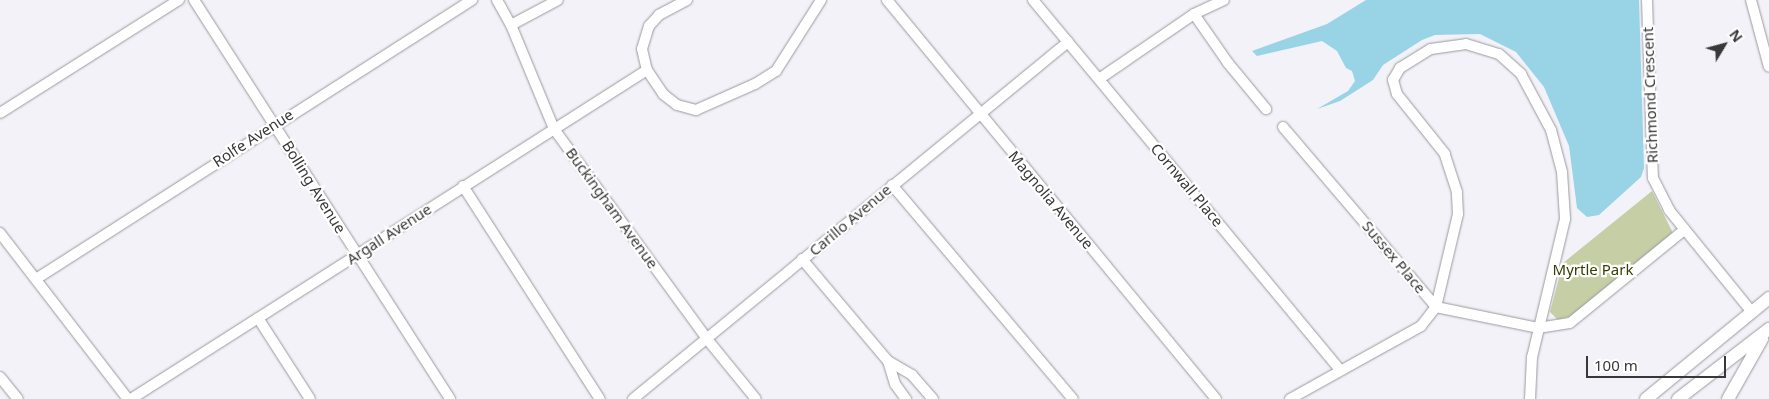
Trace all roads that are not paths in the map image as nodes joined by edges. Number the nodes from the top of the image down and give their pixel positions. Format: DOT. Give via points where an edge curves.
graph roads {
  1 [pos="179,0"];
  2 [pos="194,0"];
  3 [pos="472,0"];
  4 [pos="497,0"];
  5 [pos="558,0"];
  6 [pos="687,0"];
  7 [pos="821,0"];
  8 [pos="887,0"];
  9 [pos="1033,0"];
  10 [pos="1224,0"];
  11 [pos="1647,0"];
  12 [pos="1751,0"];
  13 [pos="1194,14"];
  14 [pos="511,25"];
  15 [pos="1068,42"];
  16 [pos="1769,67"];
  17 [pos="647,70"];
  18 [pos="1099,79"];
  19 [pos="1266,108"];
  20 [pos="0,113"];
  21 [pos="980,113"];
  22 [pos="273,124"];
  23 [pos="1283,128"];
  24 [pos="554,129"];
  25 [pos="892,185"];
  26 [pos="463,186"];
  27 [pos="1684,230"];
  28 [pos="0,233"];
  29 [pos="356,254"];
  30 [pos="802,259"];
  31 [pos="36,279"];
  32 [pos="1769,298"];
  33 [pos="1436,307"];
  34 [pos="1752,312"];
  35 [pos="258,318"];
  36 [pos="1538,328"];
  37 [pos="1768,331"];
  38 [pos="707,339"];
  39 [pos="888,361"];
  40 [pos="1720,365"];
  41 [pos="1340,370"];
  42 [pos="0,377"];
  43 [pos="1735,384"];
  44 [pos="1211,397"];
  45 [pos="18,399"];
  46 [pos="130,399"];
  47 [pos="310,399"];
  48 [pos="450,399"];
  49 [pos="600,399"];
  50 [pos="633,399"];
  51 [pos="756,399"];
  52 [pos="906,399"];
  53 [pos="933,399"];
  54 [pos="1073,399"];
  55 [pos="1290,399"];
  56 [pos="1530,399"];
  57 [pos="1646,399"];
  58 [pos="1678,399"];
  59 [pos="1728,399"];
  1 -- 20 [label="street"];
  2 -- 22 [label="street, Bolling Avenue"];
  3 -- 22 [label="street, Rolfe Avenue"];
  4 -- 14 [label="street, Buckingham Avenue"];
  5 -- 14 [label="street"];
  6 -- 17 [label="street" via="659,15 649,26 642,49"];
  7 -- 17 [label="street" via="776,71 705,108 688,110 678,105 663,94"];
  8 -- 21 [label="street, Magnolia Avenue"];
  9 -- 15 [label="street, Cornwall Place"];
  10 -- 13 [label="street"];
  11 -- 27 [label="street, Richmond Crescent" via="1653,178 1669,210"];
  12 -- 16 [label="street"];
  13 -- 18 [label="street"];
  13 -- 19 [label="street" via="1228,63"];
  14 -- 24 [label="street, Buckingham Avenue"];
  15 -- 18 [label="street, Cornwall Place"];
  15 -- 21 [label="street, Carillo Avenue"];
  17 -- 24 [label="street, Argall Avenue"];
  18 -- 41 [label="street, Cornwall Place"];
  21 -- 25 [label="street, Carillo Avenue"];
  21 -- 44 [label="street, Magnolia Avenue"];
  22 -- 29 [label="street, Bolling Avenue"];
  22 -- 31 [label="street, Rolfe Avenue"];
  23 -- 33 [label="street, Sussex Place"];
  24 -- 26 [label="street, Argall Avenue"];
  24 -- 38 [label="street, Buckingham Avenue"];
  25 -- 30 [label="street, Carillo Avenue"];
  25 -- 54 [label="street"];
  26 -- 29 [label="street, Argall Avenue"];
  26 -- 49 [label="street"];
  27 -- 34 [label="street, Richmond Crescent"];
  27 -- 36 [label="street" via="1578,318 1557,327"];
  28 -- 31 [label="street"];
  29 -- 35 [label="street, Argall Avenue"];
  29 -- 48 [label="street, Bolling Avenue"];
  30 -- 38 [label="street, Carillo Avenue"];
  30 -- 39 [label="street"];
  31 -- 46 [label="street"];
  32 -- 34 [label="main road"];
  33 -- 36 [label="street, Sussex Place"];
  33 -- 36 [label="street" via="1458,214 1457,192 1446,154 1394,86 1393,80 1400,68 1439,47 1466,44 1483,47 1511,63 1542,108 1558,151 1565,219"];
  33 -- 41 [label="street" via="1421,326"];
  34 -- 37 [label="main road, Richmond Crescent"];
  34 -- 57 [label="main road"];
  35 -- 46 [label="street, Argall Avenue"];
  35 -- 47 [label="street"];
  36 -- 56 [label="street" via="1528,382"];
  37 -- 40 [label="main road"];
  37 -- 43 [label="main road"];
  38 -- 50 [label="street, Carillo Avenue"];
  38 -- 51 [label="street, Buckingham Avenue"];
  39 -- 52 [label="street" via="896,384"];
  39 -- 53 [label="street" via="912,375"];
  40 -- 43 [label="main road" via="1730,370"];
  40 -- 58 [label="main road"];
  41 -- 55 [label="street"];
  42 -- 45 [label="street"];
  43 -- 59 [label="main road"];
}
